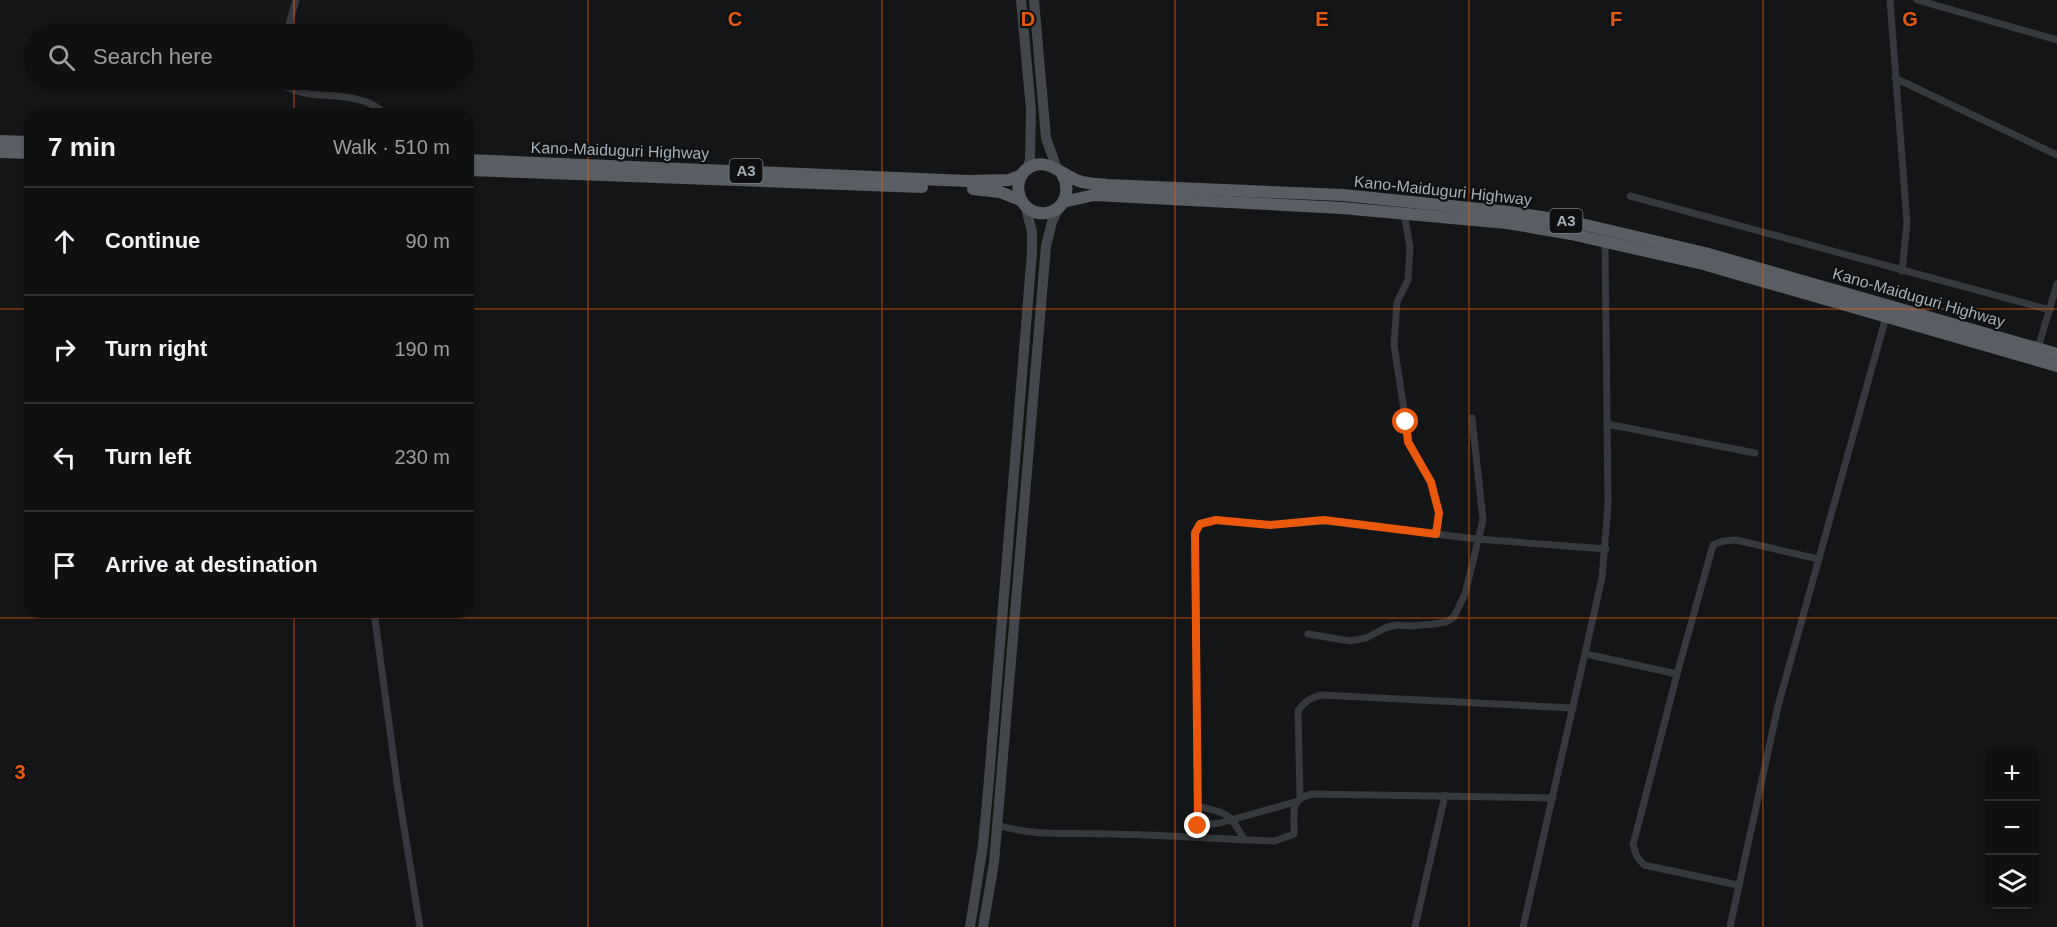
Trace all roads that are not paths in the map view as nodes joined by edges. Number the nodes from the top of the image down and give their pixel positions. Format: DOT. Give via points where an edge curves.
graph roads {
  1 [pos="296,0"];
  2 [pos="1021,0"];
  3 [pos="1034,0"];
  4 [pos="1890,0"];
  5 [pos="1917,0"];
  6 [pos="289,24"];
  7 [pos="2057,40"];
  8 [pos="1895,78"];
  9 [pos="295,90"];
  10 [pos="376,108"];
  11 [pos="0,141"];
  12 [pos="24,142"];
  13 [pos="0,152"];
  14 [pos="24,153"];
  15 [pos="2057,155"];
  16 [pos="474,160"];
  17 [pos="474,170"];
  18 [pos="1060,171"];
  19 [pos="1025,172"];
  20 [pos="1630,196"];
  21 [pos="1023,204"];
  22 [pos="1061,205"];
  23 [pos="1404,213"];
  24 [pos="1605,242"];
  25 [pos="1902,271"];
  26 [pos="2057,284"];
  27 [pos="1845,299"];
  28 [pos="2050,310"];
  29 [pos="1886,317"];
  30 [pos="2038,348"];
  31 [pos="2057,354"];
  32 [pos="2057,366"];
  33 [pos="1472,418"];
  34 [pos="1607,424"];
  35 [pos="1755,453"];
  36 [pos="1436,534"];
  37 [pos="1477,538"];
  38 [pos="1606,549"];
  39 [pos="1818,559"];
  40 [pos="375,618"];
  41 [pos="1308,634"];
  42 [pos="1586,654"];
  43 [pos="1677,674"];
  44 [pos="1573,708"];
  45 [pos="1445,795"];
  46 [pos="1553,798"];
  47 [pos="1298,800"];
  48 [pos="1198,806"];
  49 [pos="1233,819"];
  50 [pos="997,825"];
  51 [pos="1198,826"];
  52 [pos="1198,836"];
  53 [pos="1244,840"];
  54 [pos="1738,885"];
  55 [pos="420,927"];
  56 [pos="972,927"];
  57 [pos="983,927"];
  58 [pos="1414,927"];
  59 [pos="1523,927"];
  60 [pos="1730,927"];
  1 -- 6 [label="street"];
  2 -- 19 [label="main road" via="1031,110 1030,160"];
  3 -- 18 [label="main road" via="1046,138"];
  4 -- 8 [label="street"];
  5 -- 7 [label="street"];
  8 -- 15 [label="street"];
  8 -- 25 [label="street" via="1906,223"];
  9 -- 10 [label="street" via="338,95"];
  11 -- 12 [label="highway"];
  13 -- 14 [label="highway"];
  16 -- 19 [label="highway, Kano-Maiduguri Highway / A3" via="967,181 1010,180"];
  17 -- 21 [label="highway, Kano-Maiduguri Highway / A3" via="987,189 1011,195"];
  18 -- 19 [label="highway, A3" via="1039,164"];
  18 -- 22 [label="highway" via="1067,188"];
  18 -- 27 [label="highway, Kano-Maiduguri Highway / A3" via="1082,182 1107,185 1343,195 1509,212 1632,235"];
  19 -- 21 [label="highway" via="1017,191"];
  20 -- 25 [label="street"];
  21 -- 22 [label="highway, A3" via="1032,211 1046,213"];
  21 -- 56 [label="main road" via="1032,232 1032,252 987,802"];
  22 -- 23 [label="highway, Kano-Maiduguri Highway / A3" via="1094,195"];
  22 -- 50 [label="main road" via="1046,246"];
  23 -- 24 [label="highway, Kano-Maiduguri Highway / A3" via="1507,224"];
  23 -- 36 [label="street" via="1410,247 1408,280 1397,302 1394,345 1408,442 1431,482 1439,513"];
  24 -- 27 [label="highway, Kano-Maiduguri Highway / A3"];
  24 -- 34 [label="street"];
  25 -- 28 [label="street"];
  26 -- 28 [label="street"];
  27 -- 29 [label="highway, Kano-Maiduguri Highway / A3"];
  27 -- 30 [label="highway, Kano-Maiduguri Highway / A3"];
  28 -- 30 [label="street"];
  29 -- 32 [label="highway, Kano-Maiduguri Highway / A3"];
  29 -- 39 [label="street"];
  30 -- 31 [label="highway, Kano-Maiduguri Highway / A3"];
  33 -- 37 [label="street" via="1483,520"];
  34 -- 35 [label="street"];
  34 -- 38 [label="street"];
  36 -- 37 [label="street"];
  36 -- 48 [label="street" via="1324,520 1270,525 1216,520 1200,524 1195,533"];
  37 -- 38 [label="street"];
  37 -- 41 [label="street" via="1465,594 1454,617 1446,622 1396,625 1350,641"];
  38 -- 42 [label="street"];
  39 -- 43 [label="street" via="1736,540 1713,545"];
  39 -- 54 [label="street" via="1778,706"];
  40 -- 55 [label="street"];
  42 -- 43 [label="street"];
  42 -- 44 [label="street"];
  43 -- 54 [label="street" via="1633,845 1644,865"];
  44 -- 46 [label="street"];
  44 -- 47 [label="street" via="1322,695 1311,698 1298,711"];
  45 -- 46 [label="street"];
  45 -- 47 [label="street" via="1325,794"];
  45 -- 58 [label="street"];
  46 -- 59 [label="street"];
  47 -- 49 [label="street"];
  47 -- 53 [label="street" via="1294,834 1275,841"];
  48 -- 49 [label="street"];
  48 -- 51 [label="street"];
  49 -- 51 [label="street"];
  49 -- 53 [label="street"];
  50 -- 52 [label="street" via="1044,834"];
  50 -- 57 [label="main road"];
  51 -- 52 [label="street"];
  52 -- 53 [label="street"];
  54 -- 60 [label="street"];
}
